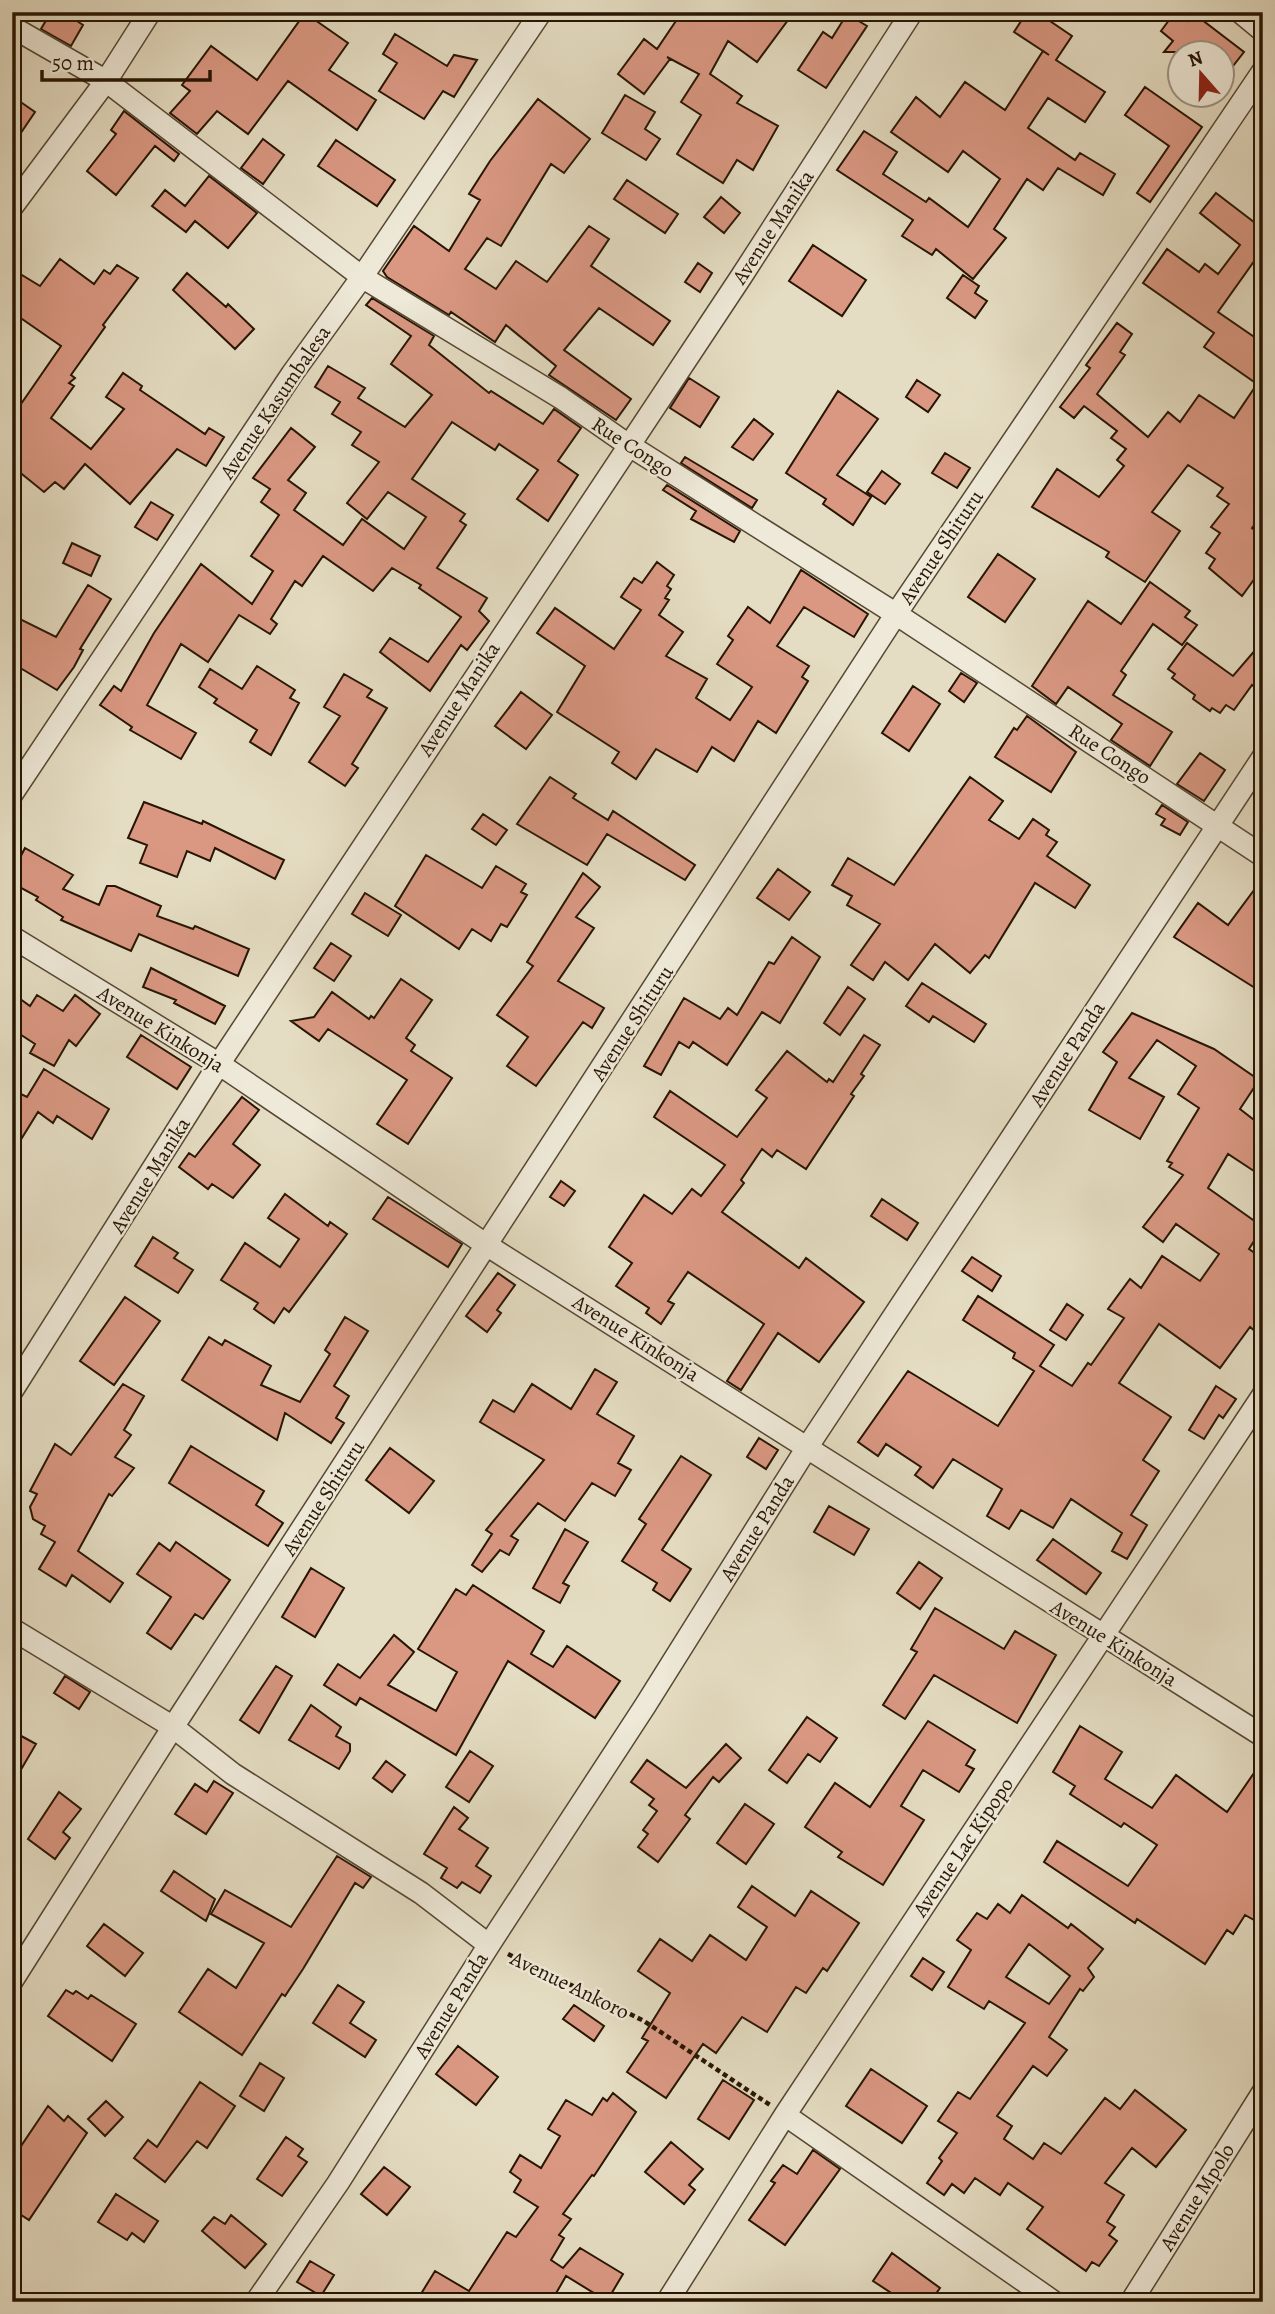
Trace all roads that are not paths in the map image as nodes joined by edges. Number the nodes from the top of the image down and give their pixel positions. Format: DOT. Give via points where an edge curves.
graph roads {
  1 [pos="150,12"];
  2 [pos="541,12"];
  3 [pos="912,12"];
  4 [pos="1240,12"];
  5 [pos="12,27"];
  6 [pos="1263,31"];
  7 [pos="1263,71"];
  8 [pos="106,81"];
  9 [pos="12,207"];
  10 [pos="362,277"];
  11 [pos="627,444"];
  12 [pos="896,614"];
  13 [pos="1263,757"];
  14 [pos="12,794"];
  15 [pos="1219,825"];
  16 [pos="1263,856"];
  17 [pos="12,937"];
  18 [pos="219,1064"];
  19 [pos="488,1246"];
  20 [pos="12,1391"];
  21 [pos="1263,1395"];
  22 [pos="808,1446"];
  23 [pos="12,1629"];
  24 [pos="1102,1636"];
  25 [pos="173,1727"];
  26 [pos="1263,1735"];
  27 [pos="489,1945"];
  28 [pos="12,1981"];
  29 [pos="1263,2092"];
  30 [pos="785,2115"];
  31 [pos="256,2302"];
  32 [pos="667,2302"];
  33 [pos="1054,2302"];
  34 [pos="1130,2302"];
  1 -- 8 [label="street"];
  2 -- 10 [label="street, Avenue Kasumbalesa"];
  3 -- 11 [label="street, Avenue Manika"];
  4 -- 6 [label="street"];
  5 -- 8 [label="street, Rue Congo"];
  7 -- 12 [label="street, Avenue Shituru"];
  8 -- 9 [label="street"];
  8 -- 10 [label="street, Rue Congo"];
  10 -- 11 [label="street, Rue Congo" via="550,391"];
  10 -- 14 [label="street, Avenue Kasumbalesa" via="292,374"];
  11 -- 12 [label="street, Rue Congo"];
  11 -- 18 [label="street, Avenue Manika"];
  12 -- 15 [label="street, Rue Congo"];
  12 -- 19 [label="street, Avenue Shituru"];
  13 -- 15 [label="street, Avenue Panda"];
  15 -- 16 [label="street, Rue Congo"];
  15 -- 22 [label="street, Avenue Panda"];
  17 -- 18 [label="street, Avenue Kinkonja"];
  18 -- 19 [label="street, Avenue Kinkonja"];
  18 -- 20 [label="street, Avenue Manika"];
  19 -- 22 [label="street, Avenue Kinkonja"];
  19 -- 25 [label="street, Avenue Shituru"];
  21 -- 24 [label="street, Avenue Lac Kipopo"];
  22 -- 24 [label="street, Avenue Kinkonja"];
  22 -- 27 [label="street, Avenue Panda"];
  23 -- 25 [label="street, Avenue Ankoro"];
  24 -- 26 [label="street, Avenue Kinkonja"];
  24 -- 30 [label="street, Avenue Lac Kipopo"];
  25 -- 27 [label="street, Avenue Ankoro" via="233,1774 421,1894"];
  25 -- 28 [label="street, Avenue Shituru"];
  27 -- 31 [label="street, Avenue Panda" via="338,2183"];
  29 -- 34 [label="street, Avenue Mpolo"];
  30 -- 32 [label="street, Avenue Lac Kipopo"];
  30 -- 33 [label="street"];
}
